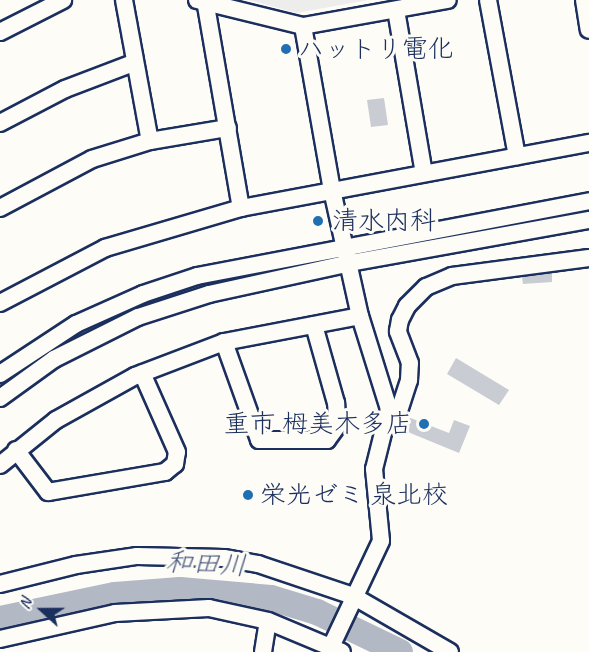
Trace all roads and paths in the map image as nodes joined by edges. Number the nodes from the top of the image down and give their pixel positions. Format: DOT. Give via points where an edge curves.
graph roads {
  1 [pos="63,0"];
  2 [pos="124,0"];
  3 [pos="448,0"];
  4 [pos="488,0"];
  5 [pos="584,0"];
  6 [pos="202,1"];
  7 [pos="396,10"];
  8 [pos="303,26"];
  9 [pos="589,30"];
  10 [pos="0,32"];
  11 [pos="134,63"];
  12 [pos="0,123"];
  13 [pos="228,128"];
  14 [pos="150,141"];
  15 [pos="589,143"];
  16 [pos="517,156"];
  17 [pos="423,173"];
  18 [pos="332,190"];
  19 [pos="589,201"];
  20 [pos="0,208"];
  21 [pos="241,208"];
  22 [pos="589,220"];
  23 [pos="348,254"];
  24 [pos="589,258"];
  25 [pos="0,302"];
  26 [pos="360,316"];
  27 [pos="314,325"];
  28 [pos="224,342"];
  29 [pos="142,373"];
  30 [pos="0,374"];
  31 [pos="0,398"];
  32 [pos="386,420"];
  33 [pos="16,450"];
  34 [pos="0,465"];
  35 [pos="0,584"];
  36 [pos="352,599"];
  37 [pos="268,621"];
  38 [pos="0,639"];
  39 [pos="335,647"];
  40 [pos="263,652"];
  41 [pos="450,652"];
  1 -- 10 [label="street"];
  2 -- 11 [label="street"];
  3 -- 7 [label="street"];
  4 -- 16 [label="street"];
  5 -- 9 [label="street"];
  6 -- 8 [label="street"];
  6 -- 13 [label="street"];
  7 -- 8 [label="street"];
  7 -- 17 [label="street"];
  8 -- 18 [label="street"];
  11 -- 12 [label="street" via="65,89"];
  11 -- 14 [label="street"];
  13 -- 14 [label="street"];
  13 -- 21 [label="street"];
  14 -- 20 [label="street" via="92,159"];
  15 -- 16 [label="street"];
  16 -- 17 [label="street"];
  17 -- 18 [label="street"];
  18 -- 21 [label="street"];
  18 -- 23 [label="street"];
  19 -- 23 [label="street"];
  21 -- 25 [label="street" via="105,248"];
  22 -- 23 [label="street"];
  23 -- 26 [label="street"];
  23 -- 30 [label="street" via="249,263 143,294 76,324"];
  23 -- 31 [label="street" via="138,317 54,359"];
  24 -- 32 [label="street" via="452,276 426,287 406,306 400,320 398,331 410,363 409,380 399,411 393,419"];
  26 -- 27 [label="street"];
  26 -- 32 [label="street" via="389,409"];
  27 -- 28 [label="street"];
  27 -- 28 [label="street" via="336,403 337,426 327,440 259,440"];
  28 -- 29 [label="street"];
  29 -- 33 [label="street" via="56,420"];
  29 -- 33 [label="street" via="177,452 175,464 165,472 48,492"];
  32 -- 36 [label="street" via="374,469 381,541"];
  33 -- 34 [label="street"];
  35 -- 36 [label="street" via="86,564 187,554 258,564"];
  36 -- 39 [label="street"];
  36 -- 41 [label="street"];
  37 -- 38 [label="street" via="209,608 161,608 116,613"];
  37 -- 39 [label="street"];
  37 -- 40 [label="street"];
}
